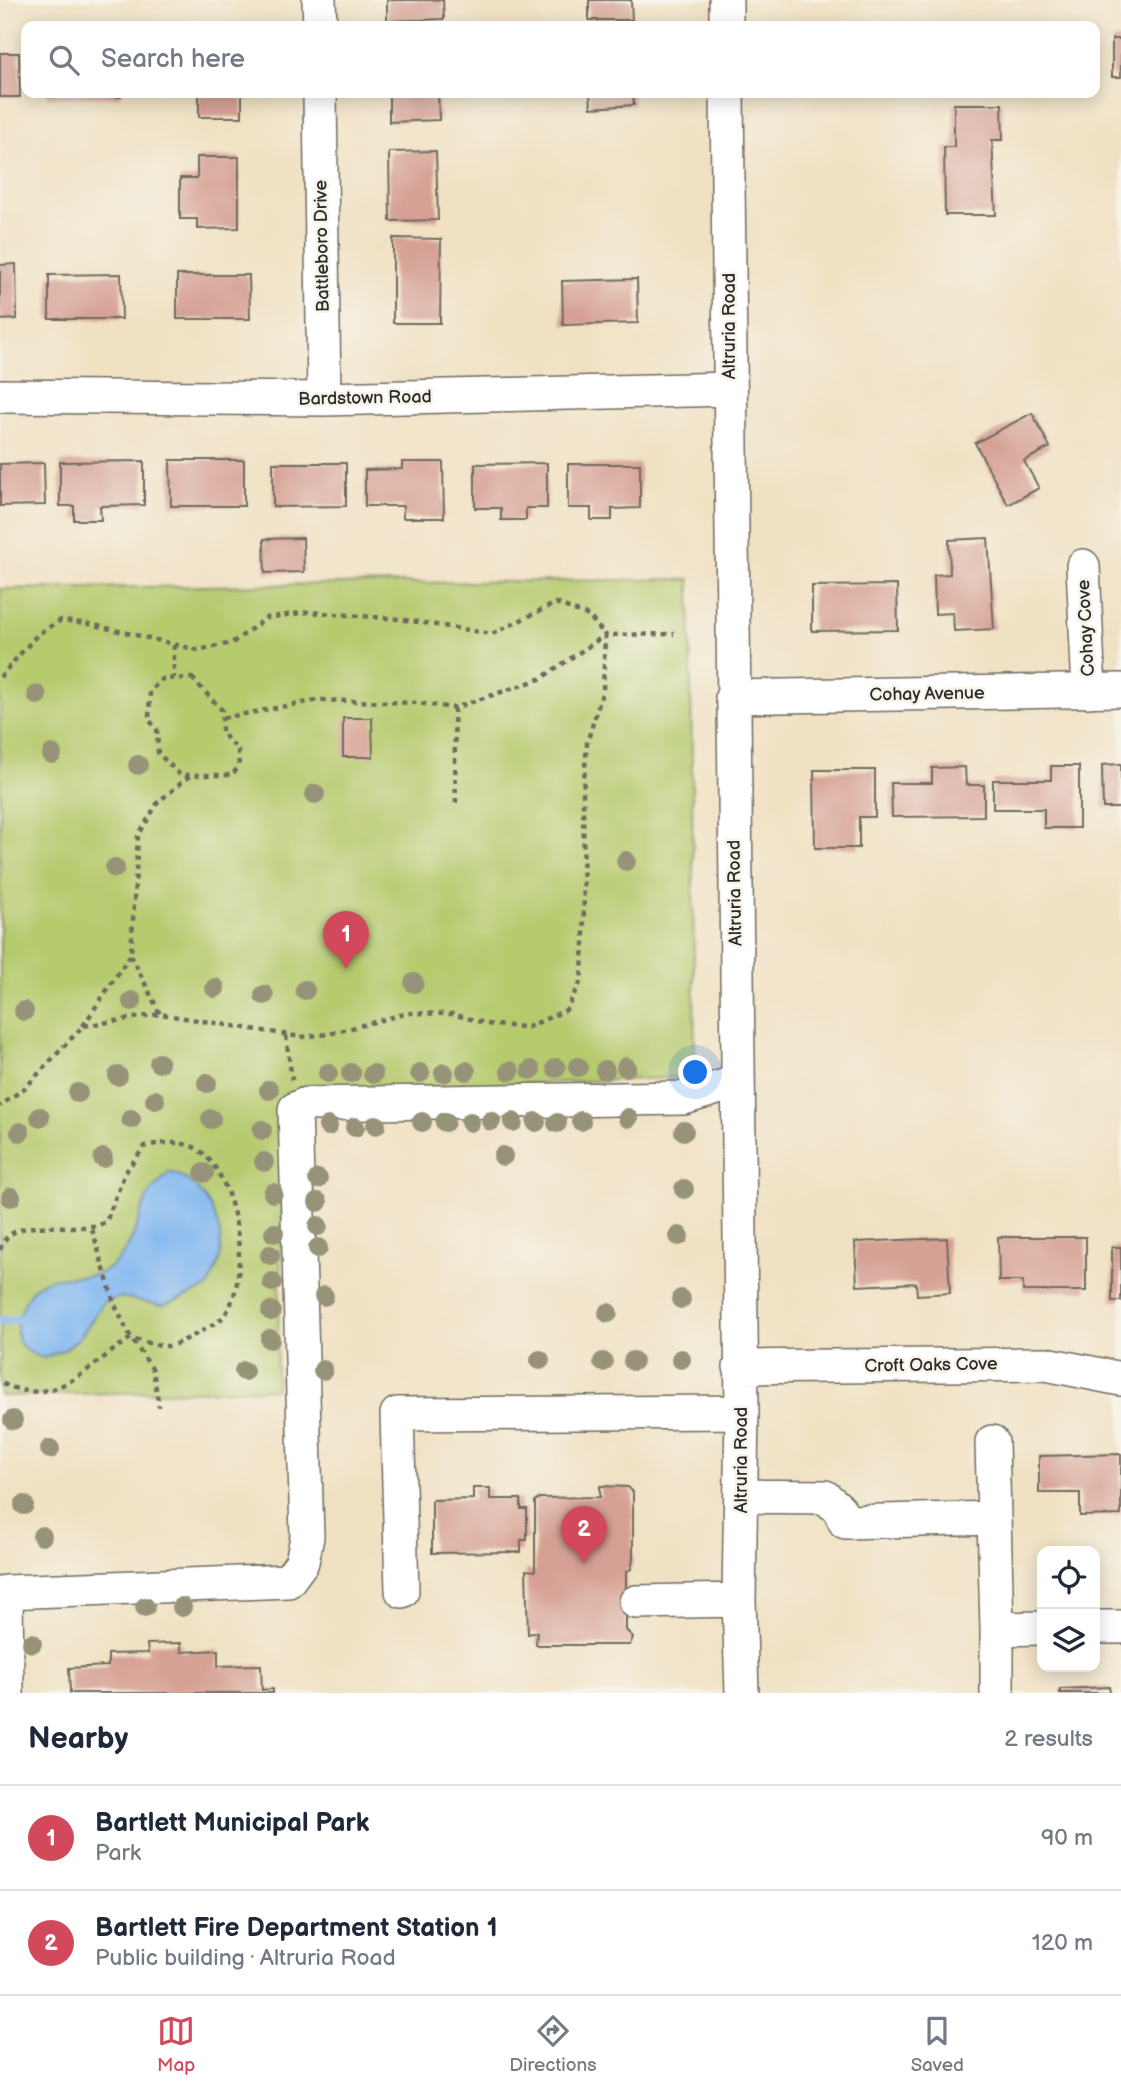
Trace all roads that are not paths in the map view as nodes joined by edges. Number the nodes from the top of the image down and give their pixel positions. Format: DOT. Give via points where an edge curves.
graph roads {
  1 [pos="319,0"];
  2 [pos="726,0"];
  3 [pos="320,21"];
  4 [pos="726,21"];
  5 [pos="320,98"];
  6 [pos="727,98"];
  7 [pos="729,389"];
  8 [pos="0,396"];
  9 [pos="324,399"];
  10 [pos="1083,566"];
  11 [pos="1105,690"];
  12 [pos="733,697"];
  13 [pos="737,1082"];
  14 [pos="740,1367"];
  15 [pos="1121,1379"];
  16 [pos="742,1412"];
  17 [pos="992,1441"];
  18 [pos="741,1496"];
  19 [pos="994,1518"];
  20 [pos="402,1591"];
  21 [pos="739,1600"];
  22 [pos="636,1602"];
  23 [pos="1100,1627"];
  24 [pos="1121,1627"];
  25 [pos="1037,1628"];
  26 [pos="997,1629"];
  27 [pos="7,1693"];
  28 [pos="742,1693"];
  29 [pos="998,1693"];
  1 -- 3 [label="street"];
  2 -- 4 [label="street"];
  5 -- 9 [label="street, Battleboro Drive"];
  6 -- 7 [label="street, Altruria Road"];
  7 -- 9 [label="street, Bardstown Road"];
  7 -- 12 [label="street, Altruria Road"];
  8 -- 9 [label="street, Bardstown Road"];
  10 -- 11 [label="street, Cohay Cove"];
  11 -- 12 [label="street, Cohay Avenue"];
  12 -- 13 [label="street, Altruria Road"];
  13 -- 14 [label="street, Altruria Road"];
  13 -- 27 [label="street" via="684,1098 306,1104 296,1109 307,1537 302,1562 288,1581 6,1592"];
  14 -- 15 [label="street, Croft Oaks Cove" via="1046,1364"];
  14 -- 16 [label="street, Altruria Road"];
  16 -- 18 [label="street, Altruria Road"];
  16 -- 20 [label="street" via="397,1414"];
  17 -- 19 [label="street"];
  18 -- 19 [label="street" via="825,1497 845,1522"];
  18 -- 21 [label="street, Altruria Road"];
  19 -- 26 [label="street"];
  21 -- 22 [label="street"];
  21 -- 28 [label="street, Altruria Road"];
  23 -- 24 [label="street"];
  25 -- 26 [label="street"];
  26 -- 29 [label="street"];
}
